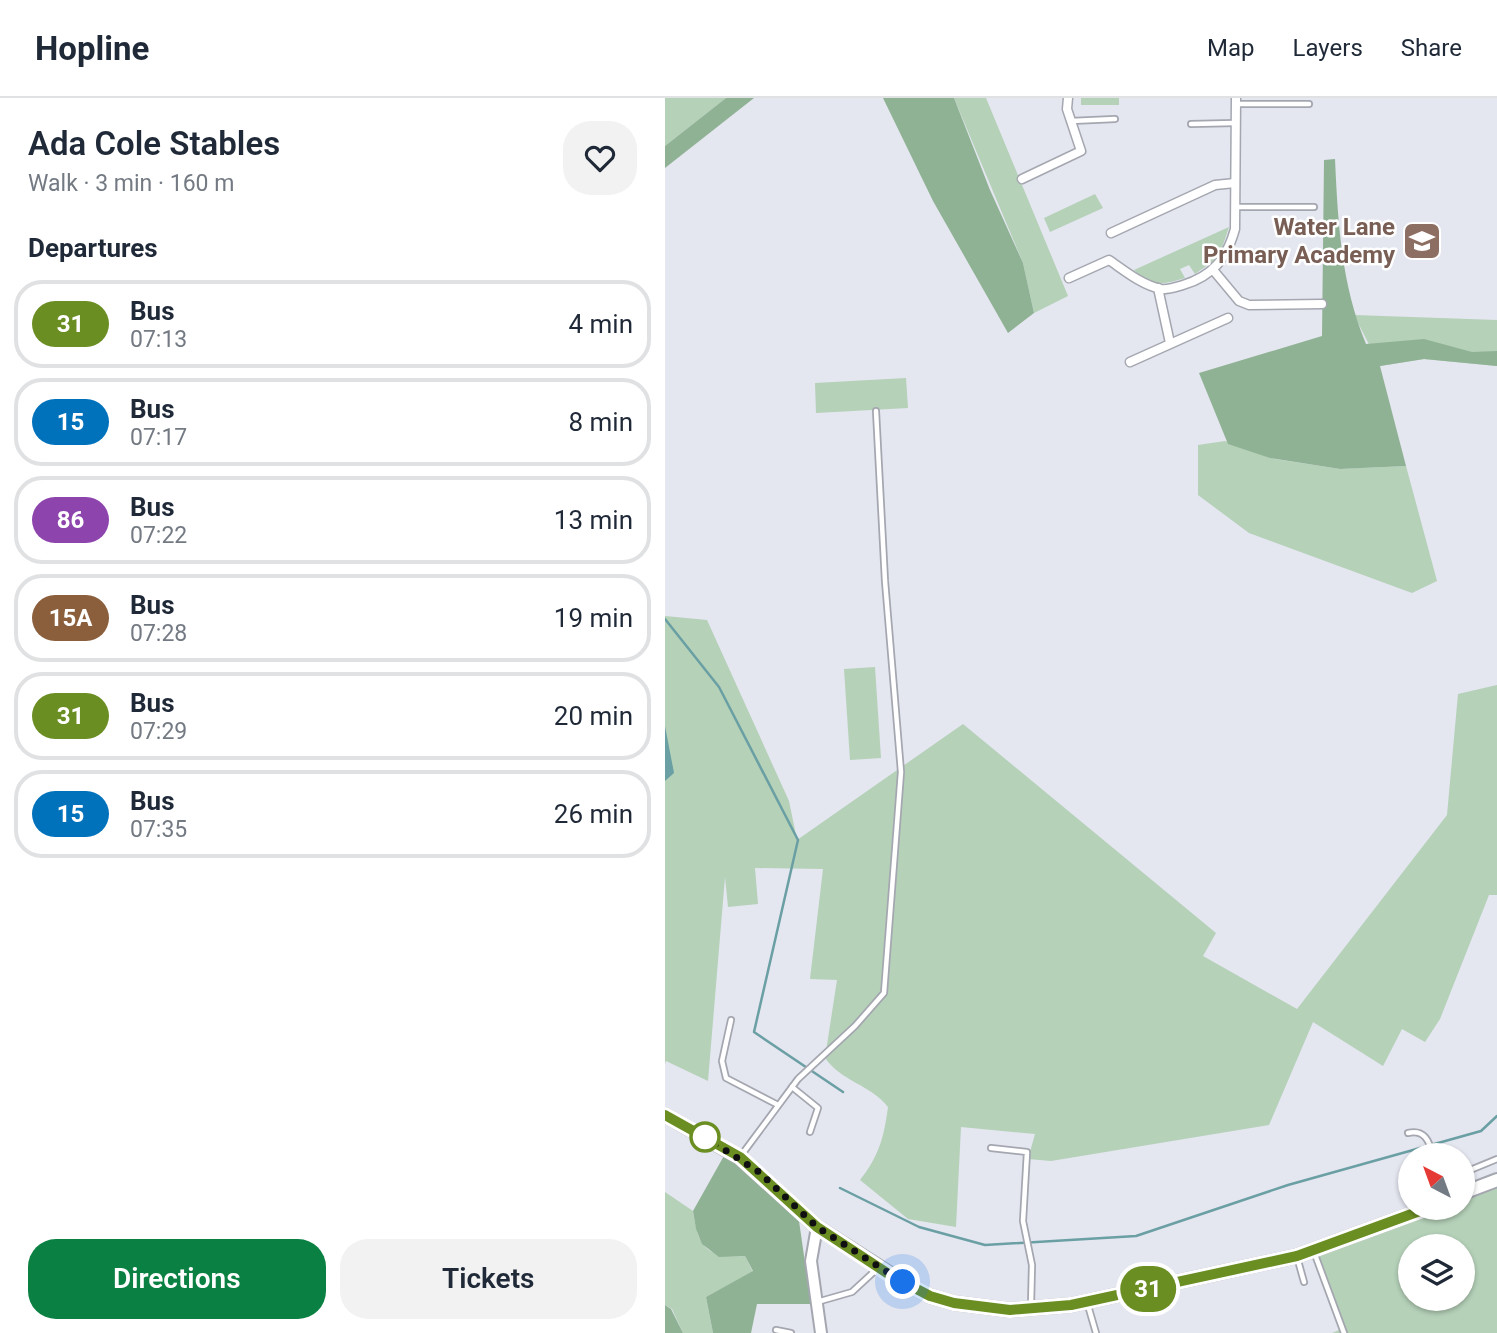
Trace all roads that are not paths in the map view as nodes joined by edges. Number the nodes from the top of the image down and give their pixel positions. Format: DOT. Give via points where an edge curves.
graph roads {
  1 [pos="1069,98"];
  2 [pos="1236,101"];
  3 [pos="1309,104"];
  4 [pos="1115,119"];
  5 [pos="1070,121"];
  6 [pos="1236,123"];
  7 [pos="1191,124"];
  8 [pos="1022,179"];
  9 [pos="1235,183"];
  10 [pos="1236,207"];
  11 [pos="1314,207"];
  12 [pos="1111,233"];
  13 [pos="1214,271"];
  14 [pos="1069,278"];
  15 [pos="1158,288"];
  16 [pos="1322,304"];
  17 [pos="1228,318"];
  18 [pos="1170,343"];
  19 [pos="1130,362"];
  20 [pos="876,411"];
  21 [pos="731,1020"];
  22 [pos="792,1087"];
  23 [pos="779,1105"];
  24 [pos="665,1115"];
  25 [pos="810,1132"];
  26 [pos="1408,1133"];
  27 [pos="1429,1143"];
  28 [pos="991,1148"];
  29 [pos="740,1157"];
  30 [pos="1497,1159"];
  31 [pos="1475,1168"];
  32 [pos="1497,1180"];
  33 [pos="1475,1189"];
  34 [pos="1398,1219"];
  35 [pos="817,1227"];
  36 [pos="1314,1252"];
  37 [pos="1297,1256"];
  38 [pos="878,1268"];
  39 [pos="1304,1282"];
  40 [pos="1087,1301"];
  41 [pos="817,1302"];
  42 [pos="1031,1309"];
  43 [pos="776,1330"];
  44 [pos="791,1333"];
  45 [pos="821,1333"];
  46 [pos="1097,1333"];
  47 [pos="1344,1333"];
  1 -- 5 [label="street"];
  2 -- 3 [label="lane"];
  2 -- 6 [label="street"];
  4 -- 5 [label="lane"];
  5 -- 8 [label="street" via="1081,150"];
  6 -- 7 [label="lane"];
  6 -- 9 [label="street"];
  9 -- 10 [label="street"];
  9 -- 12 [label="street" via="1215,185"];
  10 -- 11 [label="lane"];
  10 -- 13 [label="street" via="1230,249"];
  13 -- 15 [label="street" via="1190,283"];
  13 -- 16 [label="street" via="1239,301 1249,305"];
  14 -- 15 [label="street" via="1109,260"];
  15 -- 18 [label="street"];
  17 -- 18 [label="street"];
  18 -- 19 [label="street"];
  20 -- 22 [label="lane" via="901,772 884,993"];
  21 -- 23 [label="lane" via="722,1060 726,1078"];
  22 -- 23 [label="lane"];
  22 -- 25 [label="lane" via="818,1108"];
  23 -- 29 [label="lane"];
  24 -- 29 [label="main road"];
  26 -- 27 [label="lane" via="1416,1132"];
  28 -- 42 [label="lane" via="1027,1152 1023,1221 1032,1265"];
  29 -- 35 [label="main road"];
  30 -- 31 [label="lane"];
  32 -- 33 [label="main road"];
  34 -- 36 [label="main road"];
  35 -- 38 [label="main road"];
  35 -- 41 [label="street" via="811,1261"];
  36 -- 37 [label="main road"];
  36 -- 47 [label="lane"];
  37 -- 39 [label="lane"];
  37 -- 40 [label="main road"];
  38 -- 41 [label="lane" via="852,1292"];
  38 -- 42 [label="main road" via="930,1296 954,1303"];
  40 -- 42 [label="main road"];
  40 -- 46 [label="lane"];
  41 -- 45 [label="street"];
  43 -- 44 [label="lane"];
}
